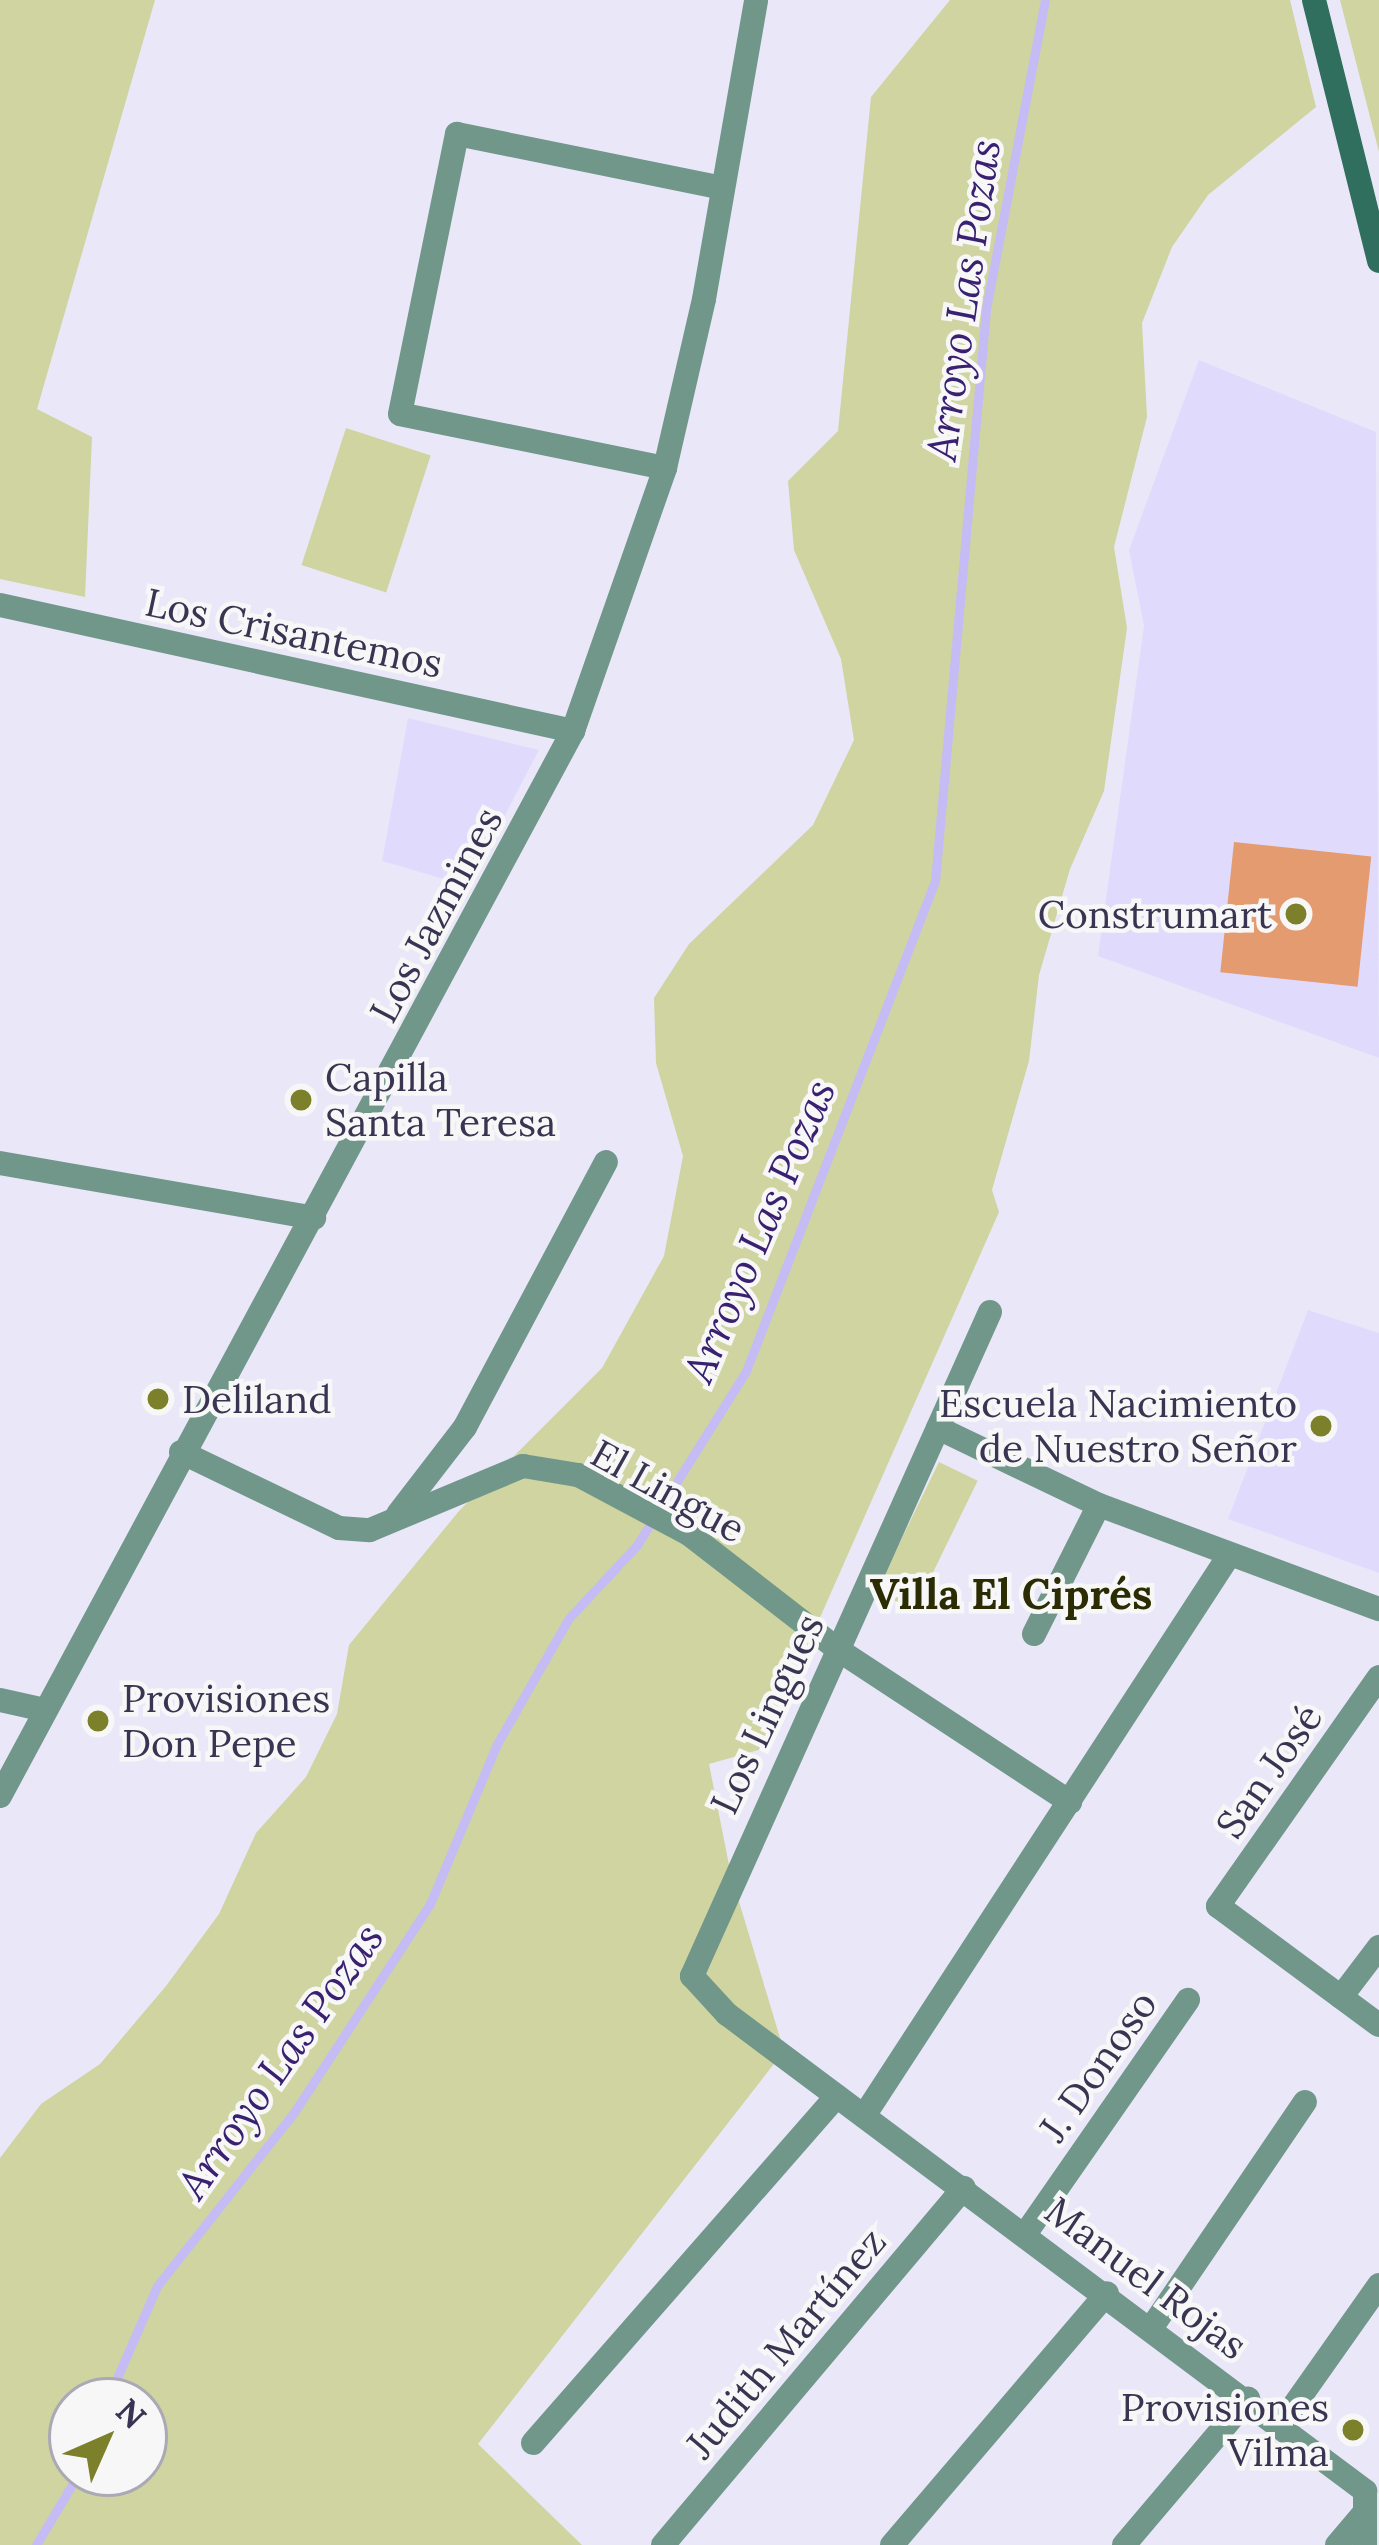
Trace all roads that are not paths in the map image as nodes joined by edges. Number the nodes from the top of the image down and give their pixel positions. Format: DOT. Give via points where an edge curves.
graph roads {
  1 [pos="756,0"];
  2 [pos="1314,0"];
  3 [pos="722,188"];
  4 [pos="1379,261"];
  5 [pos="665,468"];
  6 [pos="0,605"];
  7 [pos="573,730"];
  8 [pos="0,1162"];
  9 [pos="606,1162"];
  10 [pos="314,1218"];
  11 [pos="990,1312"];
  12 [pos="938,1428"];
  13 [pos="181,1452"];
  14 [pos="1099,1505"];
  15 [pos="396,1516"];
  16 [pos="1228,1557"];
  17 [pos="1379,1609"];
  18 [pos="1034,1634"];
  19 [pos="837,1649"];
  20 [pos="1379,1678"];
  21 [pos="0,1700"];
  22 [pos="45,1710"];
  23 [pos="0,1796"];
  24 [pos="1070,1802"];
  25 [pos="1379,1947"];
  26 [pos="1341,1997"];
  27 [pos="1188,2000"];
  28 [pos="1379,2025"];
  29 [pos="837,2096"];
  30 [pos="1304,2102"];
  31 [pos="864,2116"];
  32 [pos="964,2188"];
  33 [pos="1026,2233"];
  34 [pos="1379,2285"];
  35 [pos="1106,2293"];
  36 [pos="1152,2327"];
  37 [pos="1248,2398"];
  38 [pos="1281,2424"];
  39 [pos="533,2443"];
  40 [pos="1370,2499"];
  41 [pos="663,2545"];
  42 [pos="892,2545"];
  43 [pos="1124,2545"];
  44 [pos="1337,2545"];
  45 [pos="1365,2545"];
  1 -- 3 [label="street, Los Jazmines"];
  2 -- 4 [label="main road"];
  3 -- 5 [label="street, Los Jazmines"];
  3 -- 5 [label="street" via="457,134 400,414"];
  5 -- 7 [label="street, Los Jazmines"];
  6 -- 7 [label="street, Los Crisantemos"];
  7 -- 10 [label="street, Los Jazmines"];
  8 -- 10 [label="street"];
  9 -- 15 [label="street" via="465,1427"];
  10 -- 13 [label="street, Los Jazmines"];
  11 -- 12 [label="street, Los Lingues"];
  12 -- 14 [label="street"];
  12 -- 19 [label="street, Los Lingues"];
  13 -- 15 [label="street, El Lingue" via="339,1528 370,1530"];
  13 -- 22 [label="street, Los Jazmines"];
  14 -- 16 [label="street"];
  14 -- 18 [label="street"];
  15 -- 19 [label="street, El Lingue" via="524,1466 578,1475 688,1534"];
  16 -- 17 [label="street"];
  16 -- 24 [label="street"];
  19 -- 24 [label="street, El Lingue"];
  19 -- 29 [label="street, Los Lingues" via="692,1976 727,2014"];
  20 -- 26 [label="street, San José" via="1218,1906"];
  21 -- 22 [label="street"];
  22 -- 23 [label="street, Los Jazmines"];
  24 -- 31 [label="street"];
  25 -- 26 [label="street"];
  26 -- 28 [label="street"];
  27 -- 33 [label="street, J. Donoso"];
  29 -- 31 [label="street, Manuel Rojas"];
  29 -- 39 [label="street"];
  30 -- 36 [label="street"];
  31 -- 32 [label="street, Manuel Rojas"];
  32 -- 33 [label="street, Manuel Rojas"];
  32 -- 41 [label="street, Judith Martínez"];
  33 -- 35 [label="street, Manuel Rojas"];
  34 -- 38 [label="street"];
  35 -- 36 [label="street, Manuel Rojas"];
  35 -- 42 [label="street"];
  36 -- 37 [label="street, Manuel Rojas"];
  37 -- 38 [label="street, Manuel Rojas"];
  37 -- 43 [label="street"];
  38 -- 40 [label="street, Manuel Rojas"];
  40 -- 44 [label="street"];
  40 -- 45 [label="street"];
}
